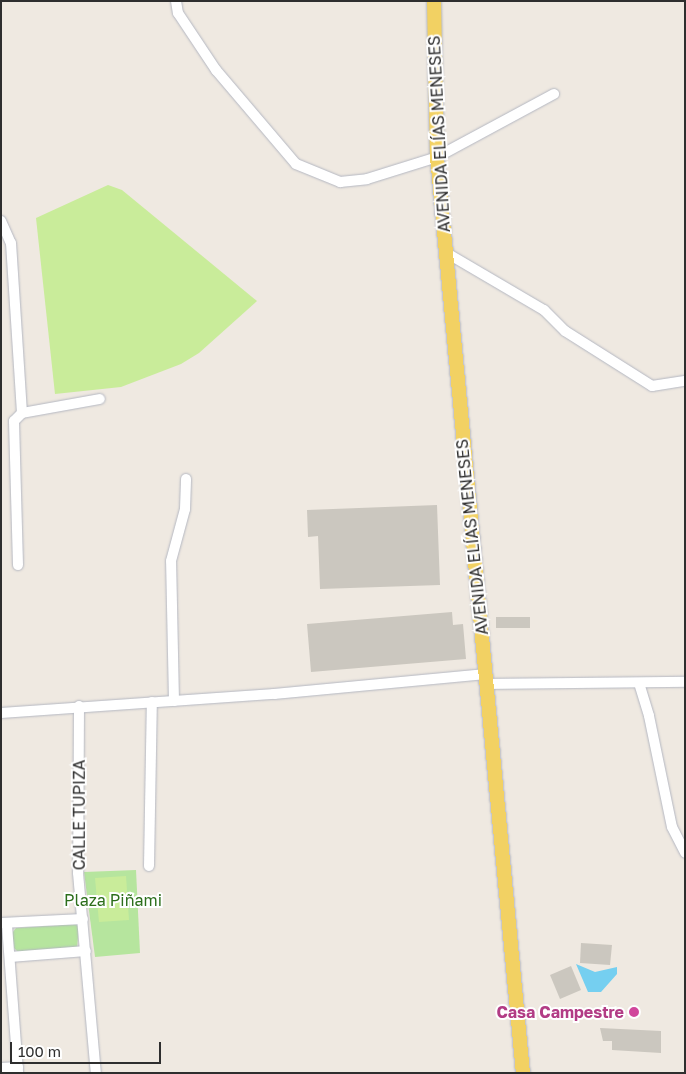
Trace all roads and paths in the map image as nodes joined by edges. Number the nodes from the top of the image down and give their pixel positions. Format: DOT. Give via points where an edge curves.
graph roads {
  1 [pos="176,1"];
  2 [pos="434,1"];
  3 [pos="554,94"];
  4 [pos="437,157"];
  5 [pos="1,221"];
  6 [pos="4,233"];
  7 [pos="445,252"];
  8 [pos="685,381"];
  9 [pos="100,399"];
  10 [pos="22,413"];
  11 [pos="186,479"];
  12 [pos="18,565"];
  13 [pos="487,679"];
  14 [pos="685,682"];
  15 [pos="639,684"];
  16 [pos="174,701"];
  17 [pos="152,702"];
  18 [pos="79,706"];
  19 [pos="1,713"];
  20 [pos="685,853"];
  21 [pos="149,866"];
  22 [pos="84,919"];
  23 [pos="4,924"];
  24 [pos="86,951"];
  25 [pos="10,957"];
  26 [pos="1,1068"];
  27 [pos="18,1070"];
  28 [pos="96,1073"];
  29 [pos="523,1073"];
  1 -- 4 [label="street" via="178,13 216,70 296,164 340,182 367,179"];
  2 -- 4 [label="main road, AVENIDA ELÍAS MENESES"];
  3 -- 4 [label="street"];
  4 -- 7 [label="main road, AVENIDA ELÍAS MENESES"];
  5 -- 6 [label="street"];
  6 -- 10 [label="street" via="11,243"];
  7 -- 8 [label="street" via="544,310 565,331 652,386"];
  7 -- 13 [label="main road, AVENIDA ELÍAS MENESES"];
  9 -- 10 [label="street"];
  10 -- 12 [label="street" via="14,421"];
  11 -- 16 [label="street" via="185,509 171,561 170,635 174,649"];
  13 -- 15 [label="street"];
  13 -- 16 [label="street"];
  13 -- 29 [label="main road, AVENIDA ELÍAS MENESES"];
  14 -- 15 [label="street"];
  15 -- 20 [label="street" via="649,716 672,827"];
  16 -- 17 [label="street"];
  17 -- 18 [label="street"];
  17 -- 21 [label="street"];
  18 -- 19 [label="street"];
  18 -- 22 [label="street, CALLE TUPIZA" via="78,872"];
  22 -- 23 [label="street"];
  22 -- 24 [label="street, CALLE TUPIZA"];
  23 -- 25 [label="street"];
  24 -- 25 [label="street"];
  24 -- 28 [label="street, CALLE TUPIZA"];
  25 -- 27 [label="street"];
  26 -- 27 [label="street"];
}
